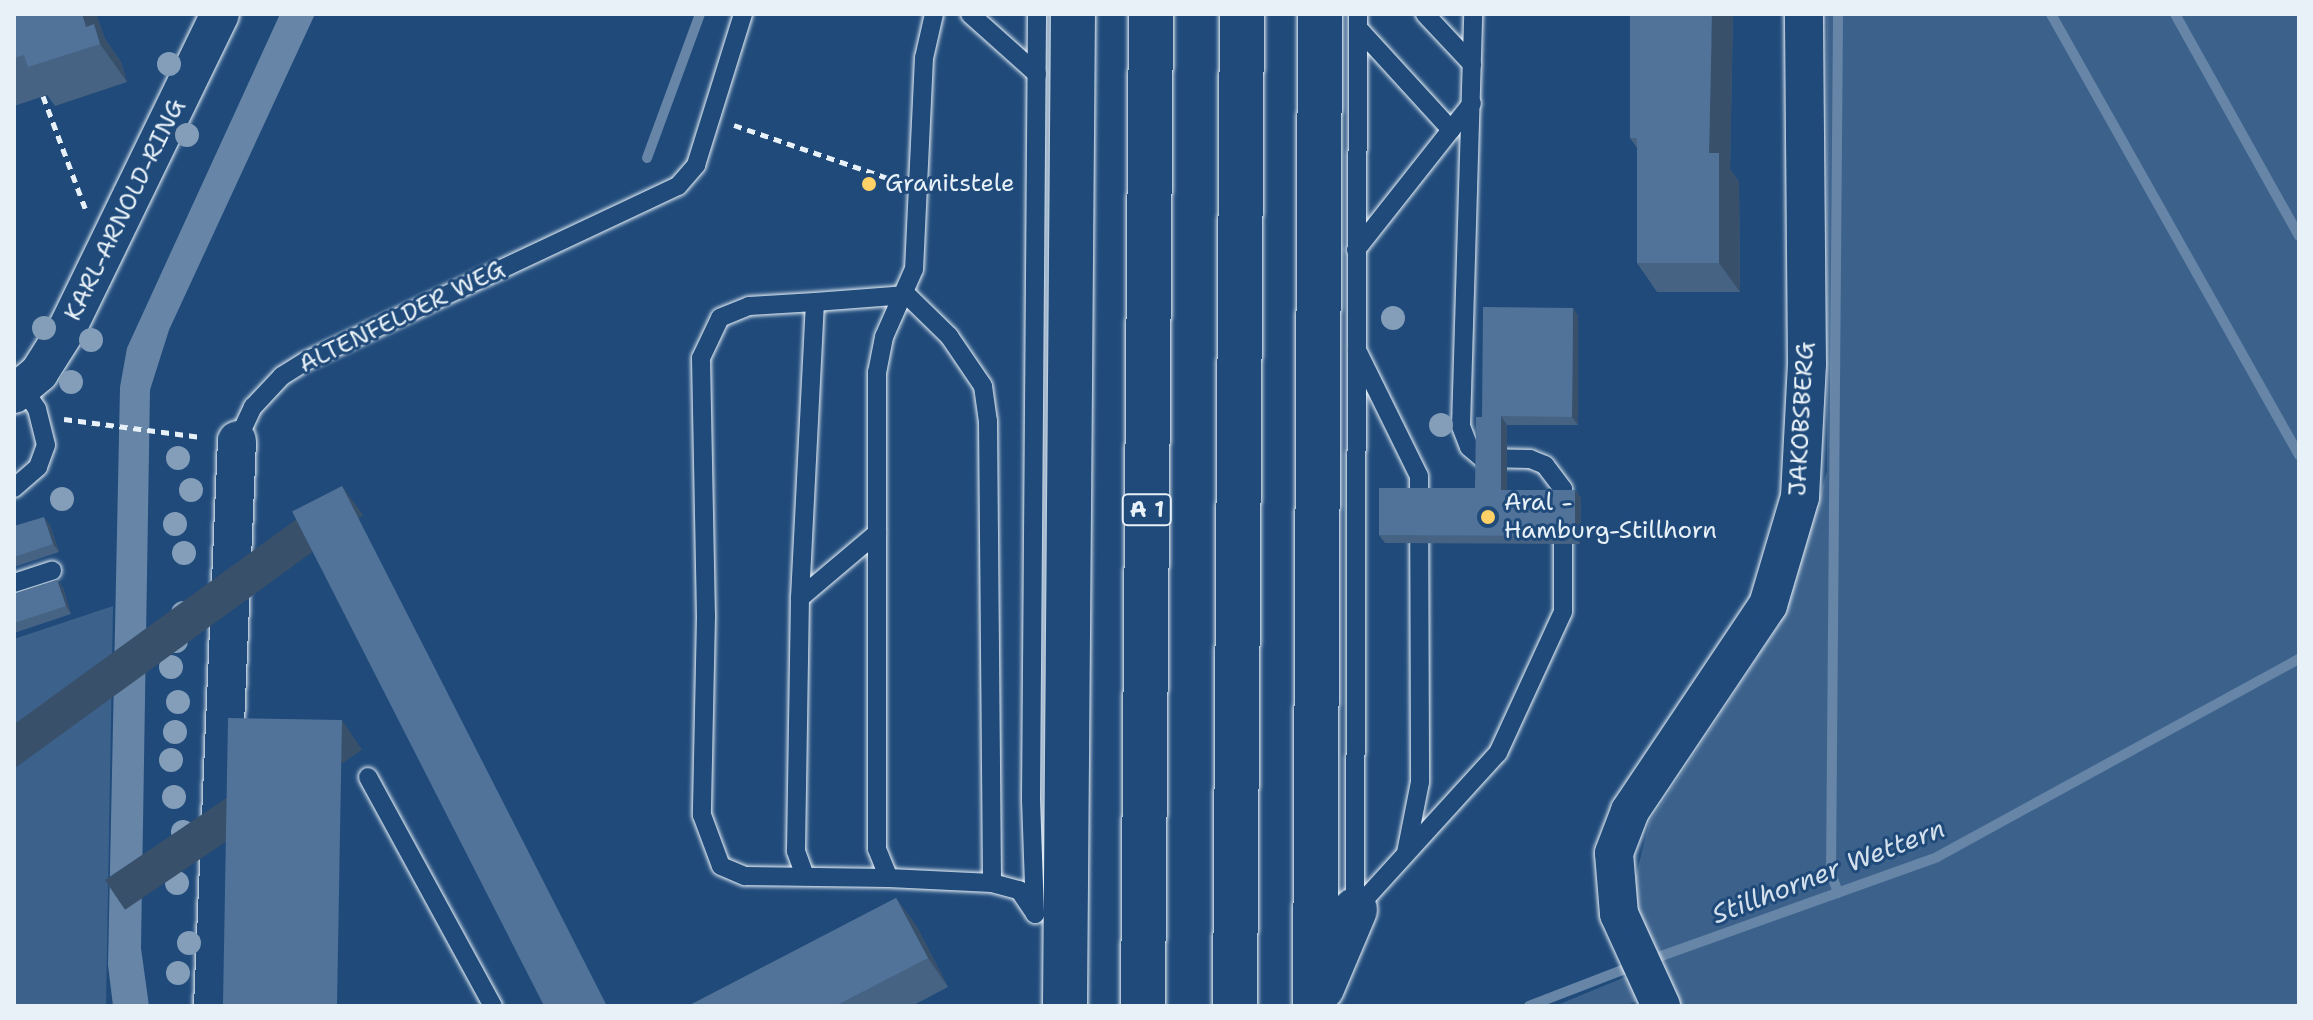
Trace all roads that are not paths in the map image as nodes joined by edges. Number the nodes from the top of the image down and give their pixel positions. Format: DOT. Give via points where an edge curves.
graph roads {
  1 [pos="220,14"];
  2 [pos="743,14"];
  3 [pos="934,14"];
  4 [pos="970,14"];
  5 [pos="1037,14"];
  6 [pos="1073,14"];
  7 [pos="1151,14"];
  8 [pos="1242,14"];
  9 [pos="1425,14"];
  10 [pos="1473,14"];
  11 [pos="1804,14"];
  12 [pos="1345,19"];
  13 [pos="1472,64"];
  14 [pos="1037,74"];
  15 [pos="1472,103"];
  16 [pos="1451,130"];
  17 [pos="1356,250"];
  18 [pos="907,295"];
  19 [pos="815,302"];
  20 [pos="1354,344"];
  21 [pos="19,391"];
  22 [pos="237,441"];
  23 [pos="14,488"];
  24 [pos="877,533"];
  25 [pos="52,571"];
  26 [pos="14,583"];
  27 [pos="800,598"];
  28 [pos="368,777"];
  29 [pos="1405,855"];
  30 [pos="805,876"];
  31 [pos="889,878"];
  32 [pos="992,883"];
  33 [pos="1355,910"];
  34 [pos="1035,914"];
  35 [pos="1653,990"];
  36 [pos="1065,996"];
  37 [pos="1315,1005"];
  38 [pos="213,1006"];
  39 [pos="493,1006"];
  40 [pos="1143,1006"];
  41 [pos="1235,1006"];
  1 -- 21 [label="street, KARL-ARNOLD-RING" via="49,359"];
  2 -- 22 [label="lane, ALTENFELDER WEG" via="714,118 696,165 678,186 306,361 282,376 253,407"];
  3 -- 18 [label="lane" via="924,58 914,269"];
  4 -- 14 [label="lane"];
  5 -- 14 [label="lane"];
  6 -- 36 [label="highway"];
  7 -- 40 [label="highway, A 1"];
  8 -- 41 [label="highway"];
  9 -- 13 [label="lane"];
  10 -- 13 [label="lane"];
  11 -- 35 [label="street, JAKOBSBERG" via="1807,365 1800,497 1768,605 1619,833 1612,870 1626,936"];
  12 -- 16 [label="lane"];
  12 -- 17 [label="lane"];
  12 -- 37 [label="highway"];
  13 -- 15 [label="lane"];
  14 -- 34 [label="lane" via="1031,798"];
  15 -- 16 [label="lane"];
  15 -- 29 [label="lane" via="1461,426 1469,447 1482,458 1530,459 1545,465 1563,489 1563,612 1498,753"];
  16 -- 17 [label="lane"];
  17 -- 20 [label="lane"];
  18 -- 19 [label="lane"];
  18 -- 24 [label="lane" via="884,337 877,372"];
  18 -- 32 [label="lane" via="949,336 983,386 988,421"];
  19 -- 27 [label="lane"];
  19 -- 30 [label="lane" via="749,306 720,318 701,358 706,616 702,815 721,866 745,876"];
  20 -- 29 [label="lane" via="1419,476 1420,782"];
  20 -- 33 [label="lane"];
  21 -- 23 [label="lane" via="40,417 46,445 38,467"];
  22 -- 38 [label="street, ALTENFELDER WEG"];
  24 -- 27 [label="lane"];
  24 -- 31 [label="lane" via="877,849"];
  25 -- 26 [label="lane"];
  27 -- 30 [label="lane" via="796,851"];
  28 -- 39 [label="lane"];
  29 -- 33 [label="lane"];
  30 -- 31 [label="lane"];
  31 -- 32 [label="lane"];
  32 -- 34 [label="lane" via="1019,890"];
  33 -- 37 [label="highway"];
  34 -- 36 [label="highway"];
}
